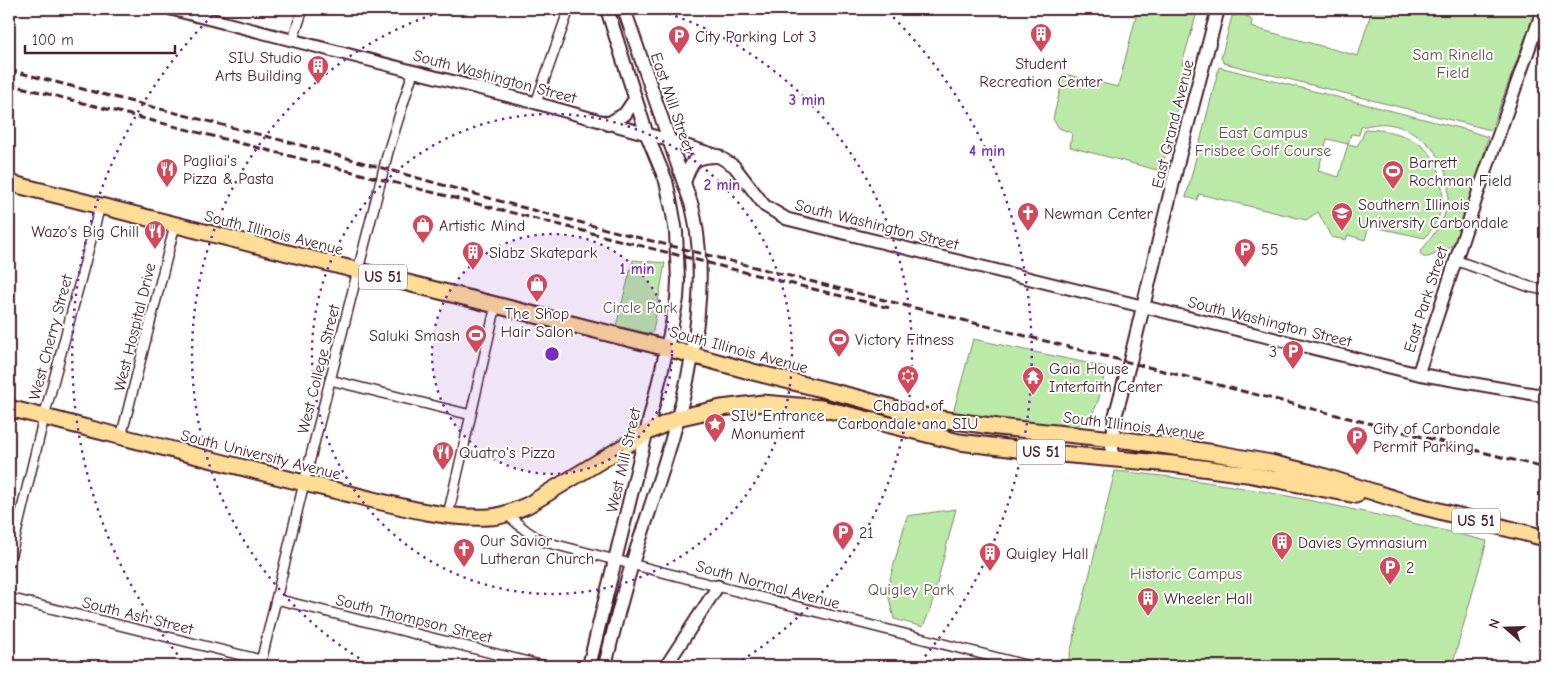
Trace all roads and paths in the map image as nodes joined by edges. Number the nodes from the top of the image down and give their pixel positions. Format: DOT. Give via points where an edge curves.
graph roads {
  1 [pos="171,9"];
  2 [pos="302,9"];
  3 [pos="568,9"];
  4 [pos="607,9"];
  5 [pos="624,9"];
  6 [pos="1218,9"];
  7 [pos="1544,9"];
  8 [pos="293,39"];
  9 [pos="413,72"];
  10 [pos="636,99"];
  11 [pos="536,103"];
  12 [pos="608,124"];
  13 [pos="646,134"];
  14 [pos="668,140"];
  15 [pos="718,156"];
  16 [pos="9,183"];
  17 [pos="684,183"];
  18 [pos="100,206"];
  19 [pos="175,225"];
  20 [pos="1455,260"];
  21 [pos="358,271"];
  22 [pos="1545,290"];
  23 [pos="496,305"];
  24 [pos="1144,306"];
  25 [pos="667,348"];
  26 [pos="692,354"];
  27 [pos="1418,374"];
  28 [pos="330,380"];
  29 [pos="1545,396"];
  30 [pos="9,408"];
  31 [pos="471,415"];
  32 [pos="44,418"];
  33 [pos="677,418"];
  34 [pos="646,433"];
  35 [pos="121,437"];
  36 [pos="1112,439"];
  37 [pos="1111,459"];
  38 [pos="304,483"];
  39 [pos="1408,504"];
  40 [pos="507,514"];
  41 [pos="448,515"];
  42 [pos="1545,538"];
  43 [pos="616,561"];
  44 [pos="9,563"];
  45 [pos="632,565"];
  46 [pos="718,586"];
  47 [pos="9,598"];
  48 [pos="276,599"];
  49 [pos="260,663"];
  50 [pos="544,666"];
  51 [pos="589,666"];
  52 [pos="605,666"];
  53 [pos="666,666"];
  54 [pos="1029,666"];
  1 -- 8 [label="street, South Washington Street"];
  2 -- 8 [label="street"];
  3 -- 11 [label="street"];
  4 -- 10 [label="main road, East Mill Street"];
  5 -- 14 [label="main road, East Mill Street"];
  6 -- 24 [label="main road, East Grand Avenue"];
  7 -- 20 [label="street, East Park Street"];
  8 -- 9 [label="street, South Washington Street"];
  9 -- 11 [label="street, South Washington Street"];
  9 -- 21 [label="street, West College Street"];
  10 -- 12 [label="main road" via="625,114"];
  10 -- 13 [label="main road, East Mill Street"];
  11 -- 12 [label="street, South Washington Street"];
  12 -- 13 [label="street, South Washington Street"];
  13 -- 14 [label="street, South Washington Street"];
  13 -- 25 [label="main road, East Mill Street" via="666,181 676,232 677,299"];
  14 -- 15 [label="street, South Washington Street"];
  14 -- 17 [label="main road, East Mill Street"];
  15 -- 17 [label="main road" via="695,160"];
  15 -- 24 [label="street, South Washington Street" via="734,166 765,206 787,219"];
  16 -- 18 [label="highway, South Illinois Avenue / US 51"];
  17 -- 26 [label="main road, East Mill Street" via="697,229 701,286"];
  18 -- 19 [label="highway, South Illinois Avenue / US 51"];
  18 -- 32 [label="street, West Cherry Street"];
  19 -- 21 [label="highway, South Illinois Avenue / US 51"];
  19 -- 35 [label="street, West Hospital Drive"];
  20 -- 22 [label="street" via="1530,288"];
  20 -- 27 [label="street, East Park Street"];
  21 -- 23 [label="highway, South Illinois Avenue / US 51"];
  21 -- 28 [label="street, West College Street"];
  23 -- 25 [label="highway, South Illinois Avenue / US 51"];
  23 -- 31 [label="street"];
  24 -- 27 [label="street, South Washington Street"];
  24 -- 36 [label="main road, East Grand Avenue"];
  25 -- 26 [label="highway, South Illinois Avenue / US 51"];
  25 -- 34 [label="main road, West Mill Street"];
  26 -- 33 [label="main road"];
  26 -- 36 [label="highway, South Illinois Avenue / US 51" via="914,414"];
  27 -- 29 [label="street, South Washington Street"];
  28 -- 31 [label="street"];
  28 -- 38 [label="street, West College Street"];
  30 -- 32 [label="highway, South University Avenue / US 51"];
  31 -- 41 [label="street"];
  32 -- 35 [label="highway, South University Avenue / US 51"];
  32 -- 44 [label="street, West Cherry Street"];
  33 -- 34 [label="highway, South Illinois Avenue / US 51"];
  33 -- 37 [label="highway, South Illinois Avenue / US 51" via="731,406 784,404 821,408 958,442"];
  33 -- 45 [label="main road"];
  34 -- 40 [label="highway, South Illinois Avenue / US 51" via="528,505"];
  34 -- 43 [label="main road, West Mill Street"];
  35 -- 38 [label="highway, South University Avenue / US 51"];
  36 -- 37 [label="main road, East Grand Avenue"];
  36 -- 39 [label="highway, South Illinois Avenue / US 51" via="1271,464 1316,474"];
  37 -- 39 [label="highway, South Illinois Avenue / US 51" via="1248,474"];
  38 -- 41 [label="highway, South University Avenue / US 51"];
  38 -- 48 [label="street, West College Street"];
  39 -- 42 [label="highway, South Illinois Avenue / US 51"];
  40 -- 41 [label="highway, South University Avenue / US 51" via="490,517"];
  40 -- 43 [label="street, South Normal Avenue" via="532,536 545,542"];
  43 -- 45 [label="street, South Normal Avenue"];
  43 -- 51 [label="main road, West Mill Street"];
  45 -- 46 [label="street, South Normal Avenue"];
  45 -- 52 [label="main road"];
  46 -- 53 [label="street"];
  46 -- 54 [label="street, South Normal Avenue"];
  47 -- 49 [label="street, South Ash Street"];
  48 -- 49 [label="street, West College Street"];
  48 -- 50 [label="street, South Thompson Street"];
}
